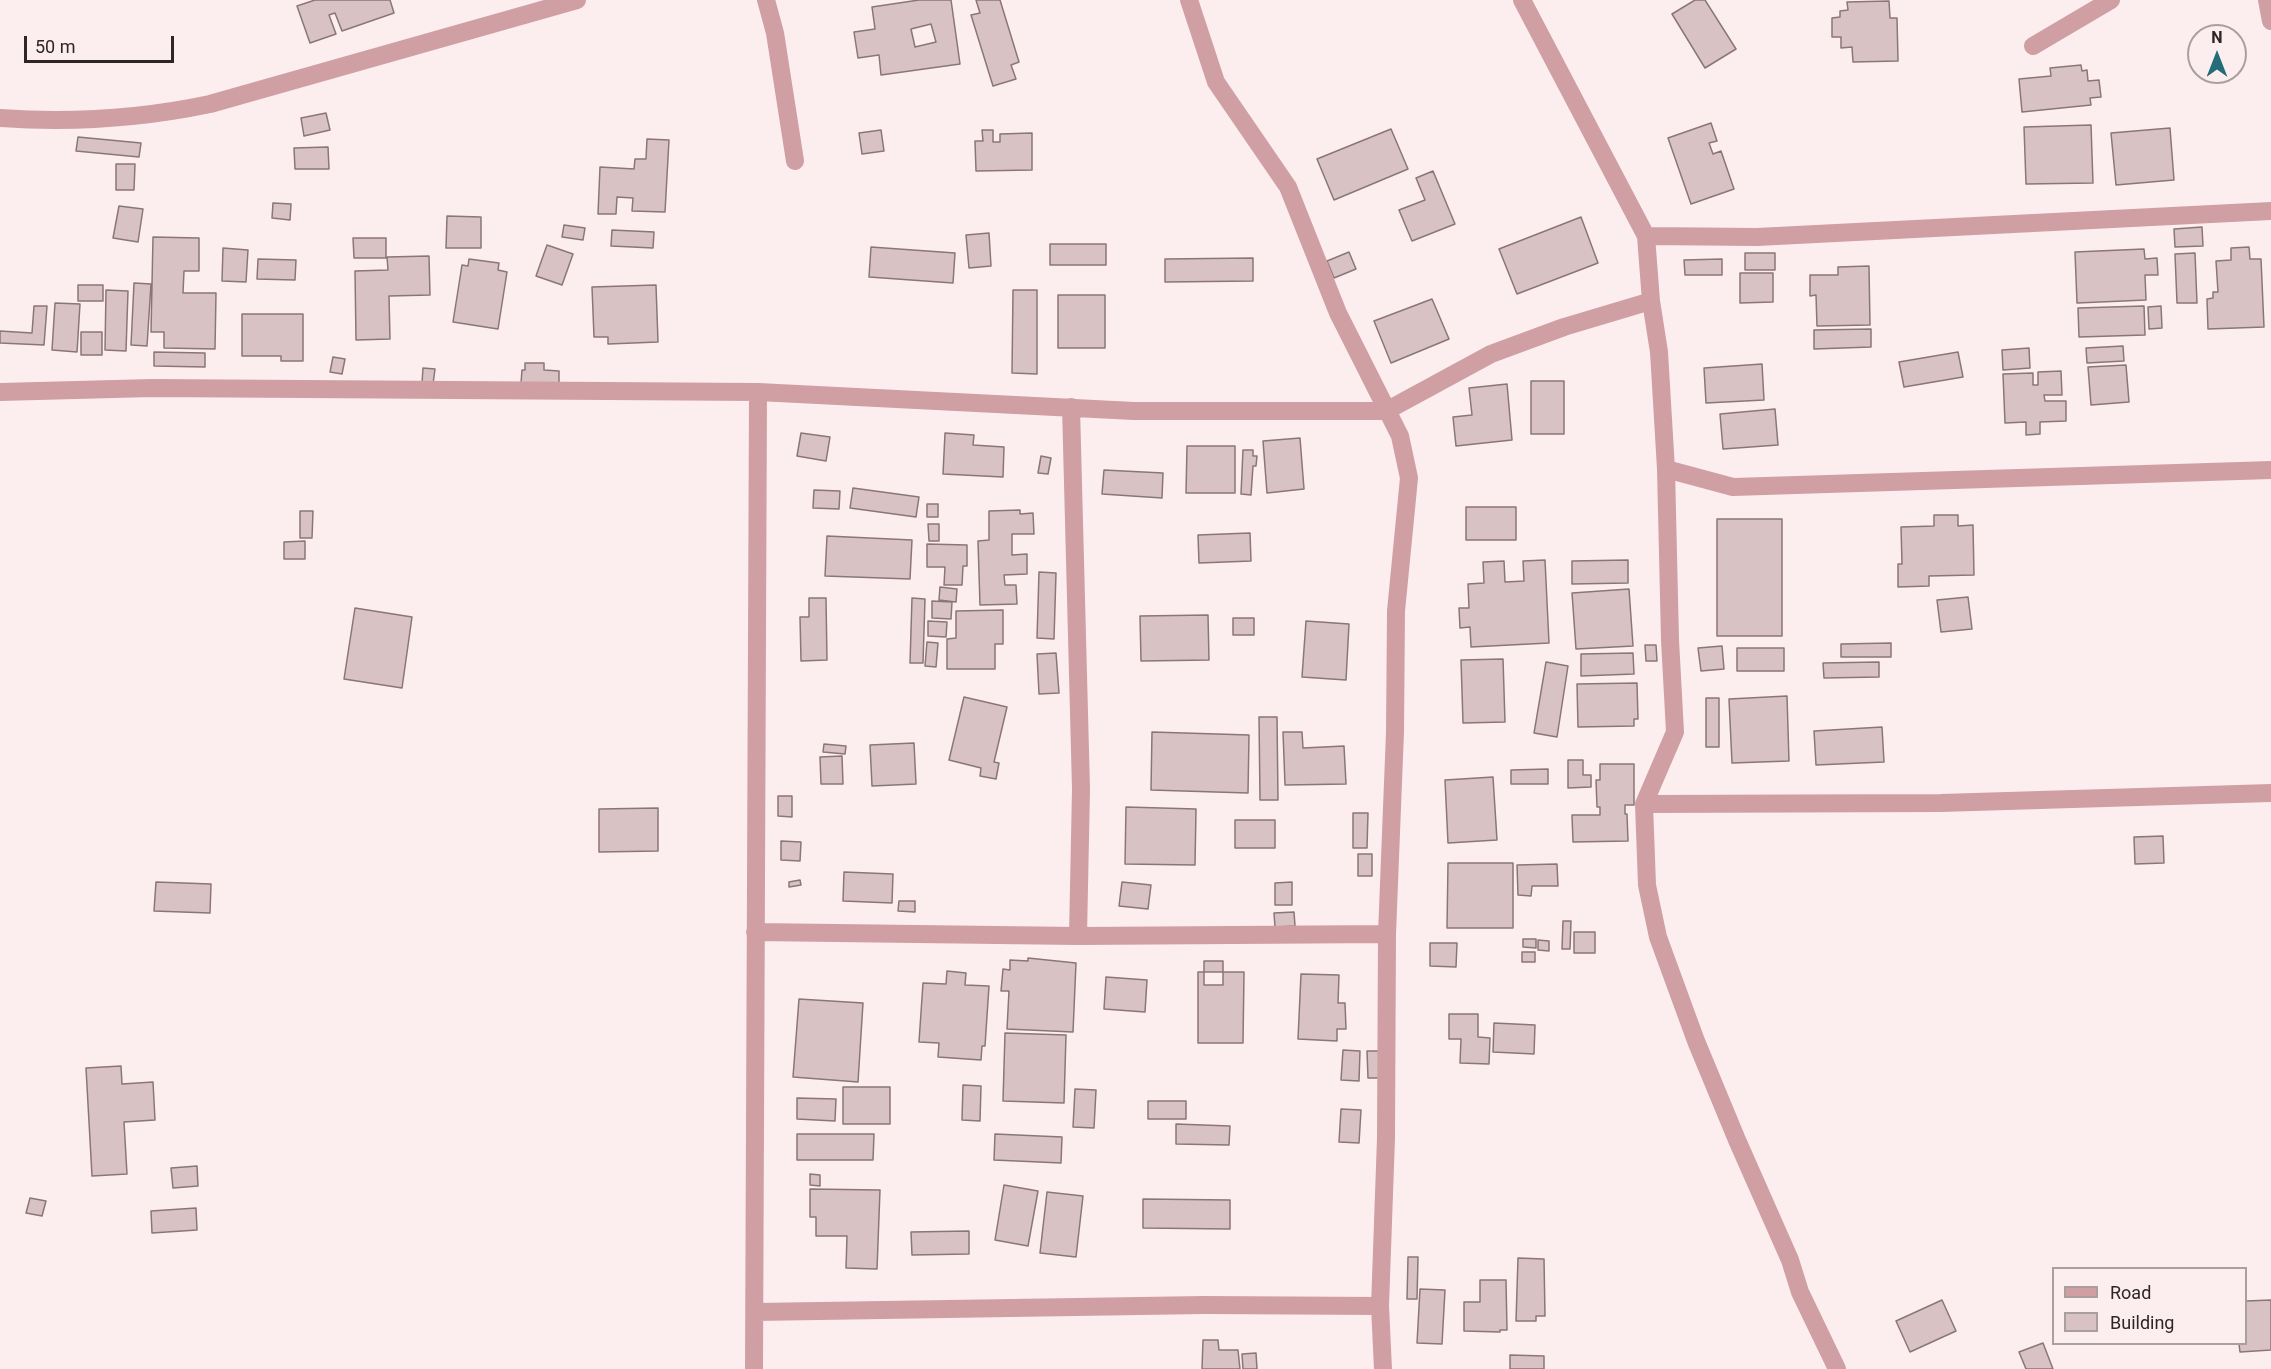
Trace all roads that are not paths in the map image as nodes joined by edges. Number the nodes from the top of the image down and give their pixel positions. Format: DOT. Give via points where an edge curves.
graph roads {
  1 [pos="577,0"];
  2 [pos="766,0"];
  3 [pos="1189,0"];
  4 [pos="1522,0"];
  5 [pos="2111,0"];
  6 [pos="2267,0"];
  7 [pos="2271,21"];
  8 [pos="2033,46"];
  9 [pos="0,118"];
  10 [pos="795,161"];
  11 [pos="2271,211"];
  12 [pos="1646,236"];
  13 [pos="1651,302"];
  14 [pos="0,392"];
  15 [pos="758,392"];
  16 [pos="1071,407"];
  17 [pos="1386,411"];
  18 [pos="1666,469"];
  19 [pos="2271,470"];
  20 [pos="2271,794"];
  21 [pos="1644,804"];
  22 [pos="755,932"];
  23 [pos="1386,934"];
  24 [pos="1078,936"];
  25 [pos="1380,1306"];
  26 [pos="754,1312"];
  27 [pos="754,1369"];
  28 [pos="1383,1369"];
  29 [pos="1837,1369"];
  1 -- 9 [label="street" via="337,70 158,115 91,120"];
  2 -- 10 [label="street" via="775,33"];
  3 -- 17 [label="street" via="1216,82 1288,187 1338,313"];
  4 -- 12 [label="street"];
  5 -- 8 [label="street"];
  6 -- 7 [label="street"];
  11 -- 12 [label="street" via="1757,237"];
  12 -- 13 [label="street"];
  13 -- 17 [label="street" via="1564,327 1491,354"];
  13 -- 18 [label="street" via="1659,352"];
  14 -- 15 [label="street" via="152,388"];
  15 -- 16 [label="street"];
  15 -- 22 [label="street"];
  16 -- 17 [label="street" via="1134,411"];
  16 -- 24 [label="street" via="1081,789"];
  17 -- 23 [label="street" via="1400,436 1409,478 1396,611"];
  18 -- 19 [label="street" via="1733,488"];
  18 -- 21 [label="street" via="1675,732"];
  20 -- 21 [label="street" via="1941,803"];
  21 -- 29 [label="street" via="1647,885 1658,937 1737,1140 1790,1260 1800,1292"];
  22 -- 24 [label="street"];
  22 -- 26 [label="street"];
  23 -- 24 [label="street"];
  23 -- 25 [label="street" via="1386,1138"];
  25 -- 26 [label="street"];
  25 -- 28 [label="street"];
  26 -- 27 [label="street"];
}
